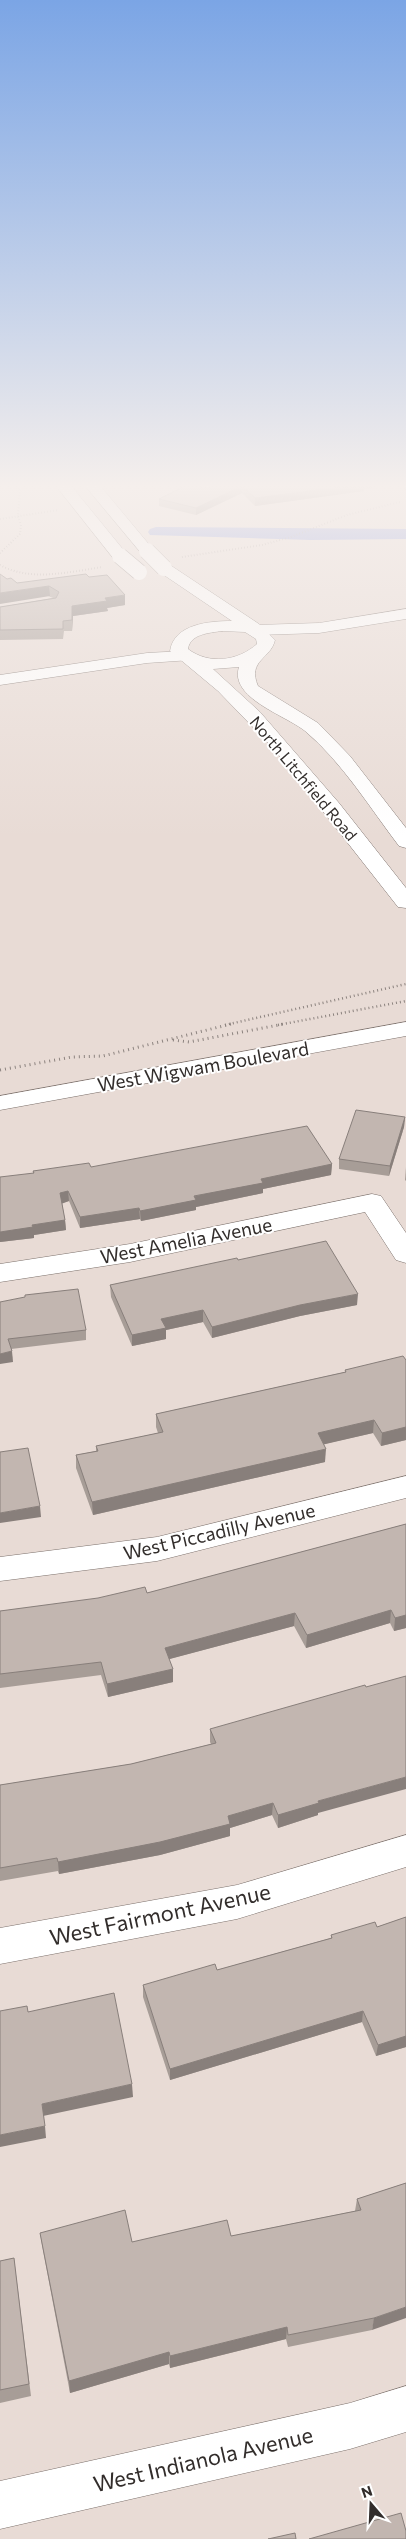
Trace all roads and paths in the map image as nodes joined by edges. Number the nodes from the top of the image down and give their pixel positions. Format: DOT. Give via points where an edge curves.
graph roads {
  1 [pos="186,600"];
  2 [pos="212,600"];
  3 [pos="406,614"];
  4 [pos="406,624"];
  5 [pos="256,630"];
  6 [pos="187,648"];
  7 [pos="258,653"];
  8 [pos="0,669"];
  9 [pos="0,680"];
  10 [pos="406,842"];
  11 [pos="406,902"];
  12 [pos="406,984"];
  13 [pos="406,1001"];
  14 [pos="406,1029"];
  15 [pos="170,1040"];
  16 [pos="0,1070"];
  17 [pos="0,1103"];
  18 [pos="406,1254"];
  19 [pos="0,1273"];
  20 [pos="406,1487"];
  21 [pos="0,1569"];
  22 [pos="406,1851"];
  23 [pos="0,1946"];
  24 [pos="406,2409"];
  25 [pos="0,2505"];
  1 -- 6 [label="main road, bridge" via="197,611 198,619"];
  2 -- 5 [label="main road, bridge"];
  3 -- 5 [label="main road" via="319,628"];
  4 -- 7 [label="main road" via="315,637"];
  5 -- 6 [label="main road" via="222,626"];
  5 -- 7 [label="main road" via="266,640"];
  6 -- 7 [label="main road" via="224,663"];
  6 -- 8 [label="main road" via="140,649"];
  6 -- 9 [label="main road" via="147,658"];
  6 -- 11 [label="main road, North Litchfield Road" via="298,768"];
  7 -- 10 [label="main road, North Litchfield Road" via="245,672 251,689 317,732 343,760"];
  12 -- 15 [label="path"];
  13 -- 15 [label="path" via="189,1042"];
  14 -- 17 [label="main road, West Wigwam Boulevard"];
  15 -- 16 [label="path" via="103,1056 72,1057"];
  18 -- 19 [label="main road, West Amelia Avenue" via="372,1202 130,1253"];
  20 -- 21 [label="main road, West Piccadilly Avenue" via="157,1549"];
  22 -- 23 [label="main road, West Fairmont Avenue" via="237,1902"];
  24 -- 25 [label="main road, West Indianola Avenue" via="350,2426"];
}
